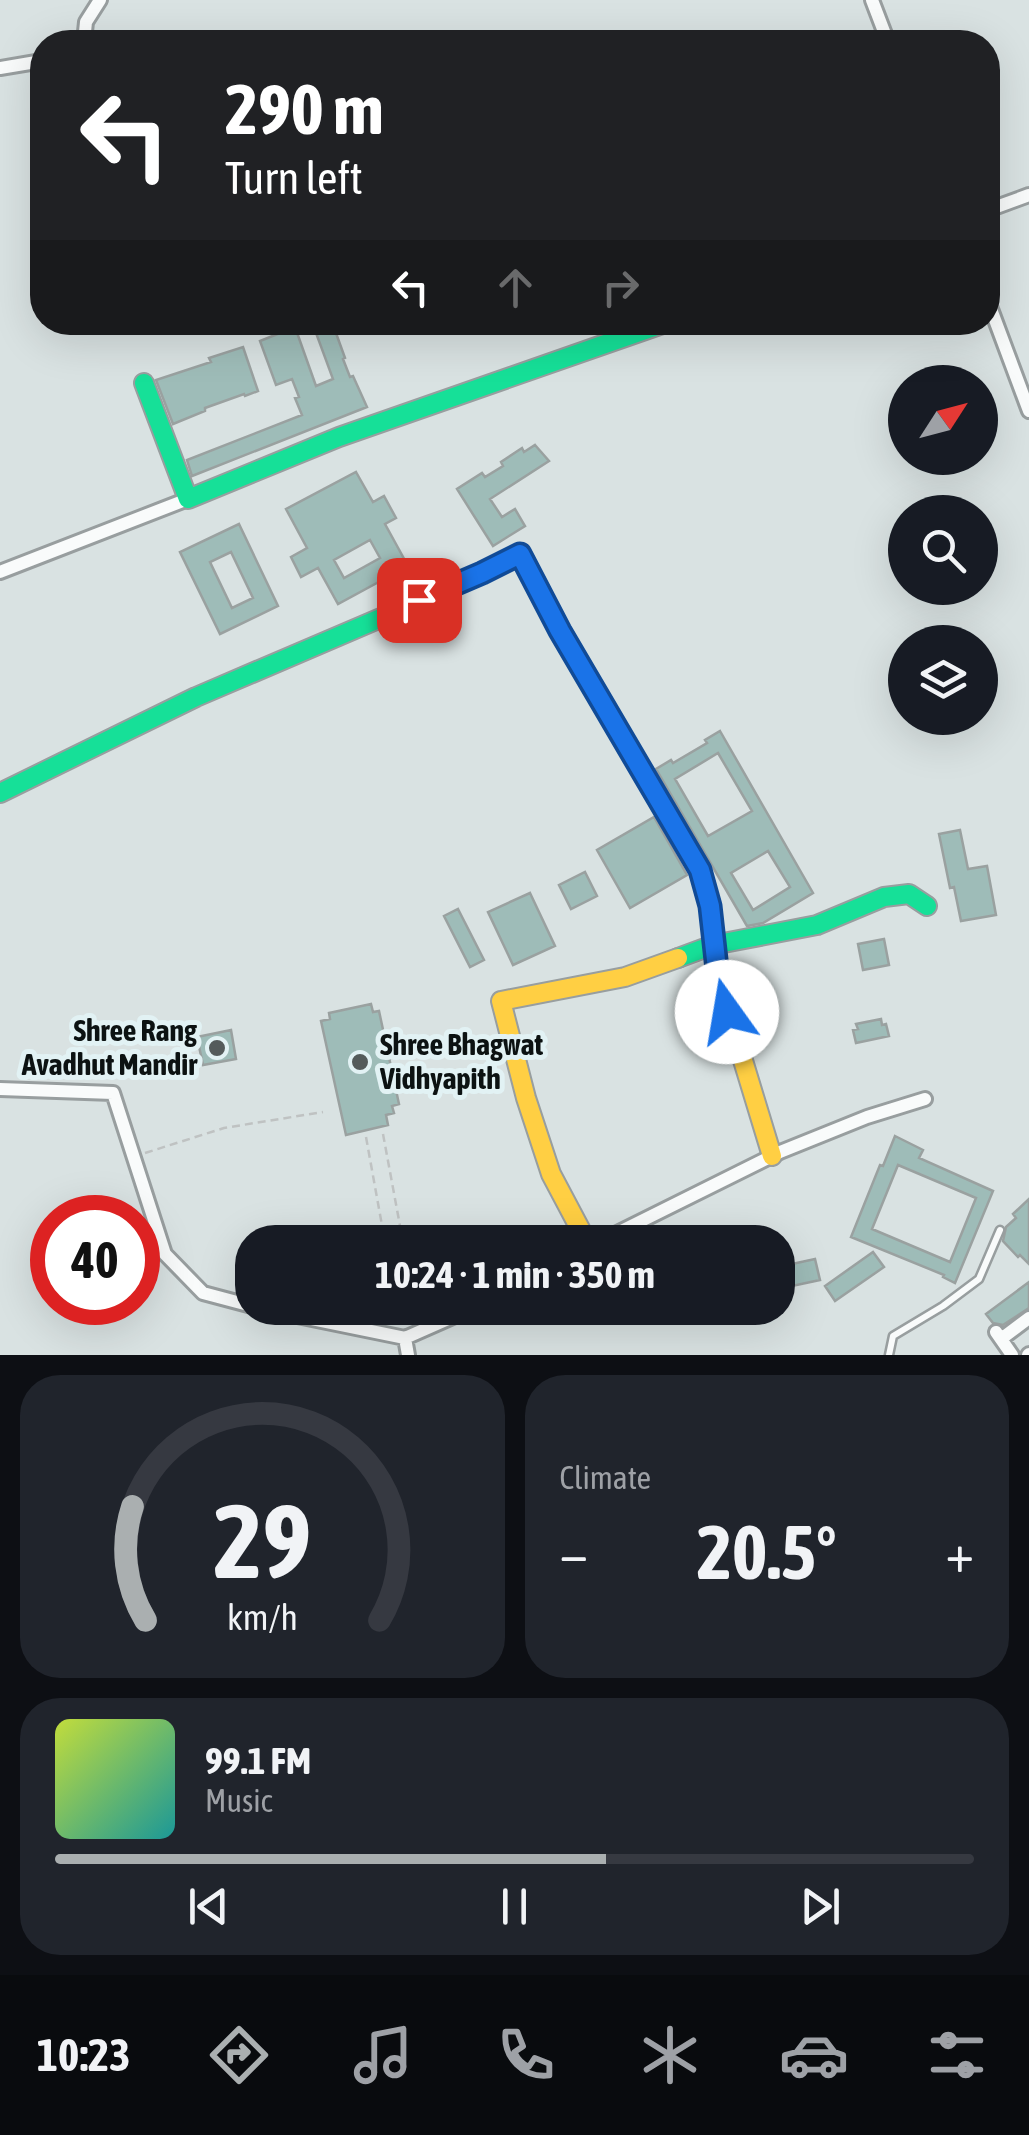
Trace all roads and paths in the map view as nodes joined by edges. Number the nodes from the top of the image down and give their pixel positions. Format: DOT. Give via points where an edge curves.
graph roads {
  1 [pos="100,0"];
  2 [pos="872,0"];
  3 [pos="85,30"];
  4 [pos="883,30"];
  5 [pos="30,62"];
  6 [pos="0,68"];
  7 [pos="1029,195"];
  8 [pos="1000,206"];
  9 [pos="1000,333"];
  10 [pos="631,335"];
  11 [pos="144,383"];
  12 [pos="1029,411"];
  13 [pos="188,499"];
  14 [pos="0,572"];
  15 [pos="0,793"];
  16 [pos="927,906"];
  17 [pos="714,945"];
  18 [pos="0,1089"];
  19 [pos="925,1099"];
  20 [pos="324,1112"];
  21 [pos="383,1134"];
  22 [pos="366,1137"];
  23 [pos="772,1156"];
  24 [pos="134,1157"];
  25 [pos="382,1225"];
  26 [pos="400,1225"];
  27 [pos="578,1225"];
  28 [pos="633,1225"];
  29 [pos="1000,1230"];
  30 [pos="235,1302"];
  31 [pos="1029,1318"];
  32 [pos="342,1325"];
  33 [pos="435,1325"];
  34 [pos="405,1338"];
  35 [pos="408,1355"];
  36 [pos="889,1355"];
  37 [pos="1012,1355"];
  1 -- 3 [label="street"];
  2 -- 4 [label="street"];
  5 -- 6 [label="street"];
  7 -- 8 [label="street"];
  9 -- 12 [label="street"];
  10 -- 13 [label="street" via="339,437"];
  11 -- 13 [label="street"];
  13 -- 14 [label="street"];
  15 -- 17 [label="street" via="156,715 520,554 700,870"];
  16 -- 17 [label="street" via="909,894 884,897 817,924"];
  17 -- 23 [label="street"];
  17 -- 27 [label="street" via="625,976 501,1002 551,1174"];
  18 -- 24 [label="street" via="113,1093"];
  19 -- 23 [label="street"];
  20 -- 24 [label="path" via="224,1128"];
  21 -- 26 [label="path"];
  22 -- 25 [label="path"];
  23 -- 28 [label="street"];
  24 -- 30 [label="street" via="166,1254 203,1293"];
  29 -- 36 [label="lane" via="979,1279 893,1336"];
  31 -- 37 [label="street" via="998,1335"];
  32 -- 34 [label="street"];
  33 -- 34 [label="street"];
  34 -- 35 [label="street"];
}
